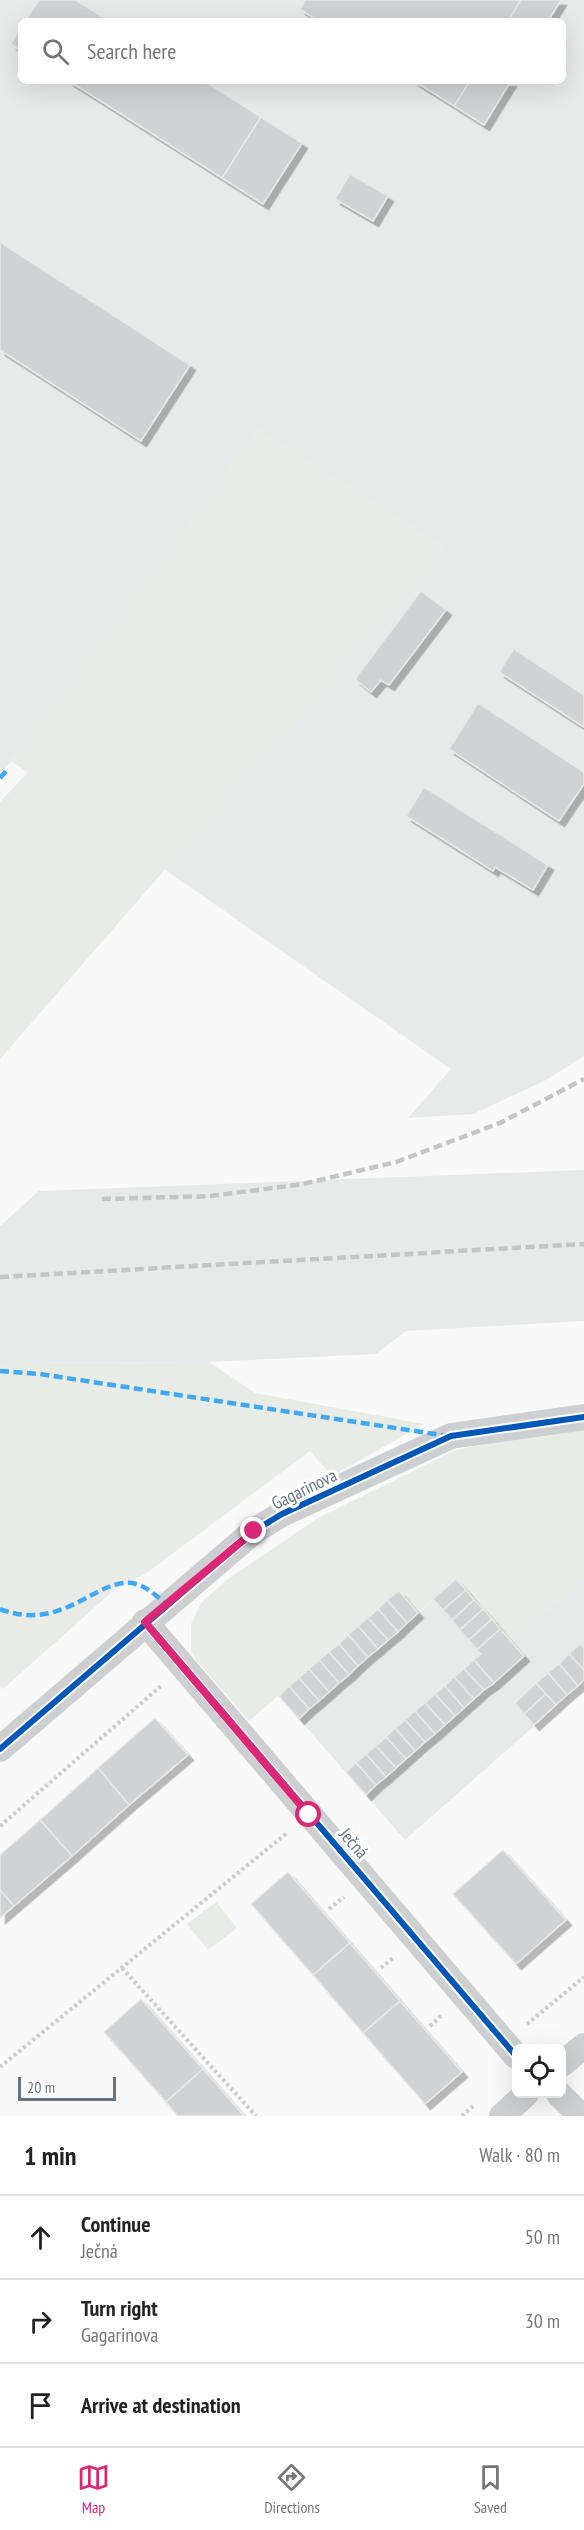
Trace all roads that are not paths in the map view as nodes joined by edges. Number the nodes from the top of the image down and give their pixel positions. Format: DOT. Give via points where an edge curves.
graph roads {
  1 [pos="584,1416"];
  2 [pos="145,1622"];
  3 [pos="0,1749"];
  4 [pos="584,2046"];
  5 [pos="512,2051"];
  6 [pos="566,2060"];
  7 [pos="522,2098"];
  8 [pos="563,2098"];
  9 [pos="502,2116"];
  10 [pos="581,2116"];
  1 -- 2 [label="street, Gagarinova" via="451,1436 282,1514 254,1531"];
  2 -- 3 [label="street, Gagarinova"];
  2 -- 5 [label="street, Ječná"];
  4 -- 6 [label="street"];
  7 -- 9 [label="street"];
  8 -- 10 [label="street"];
}
